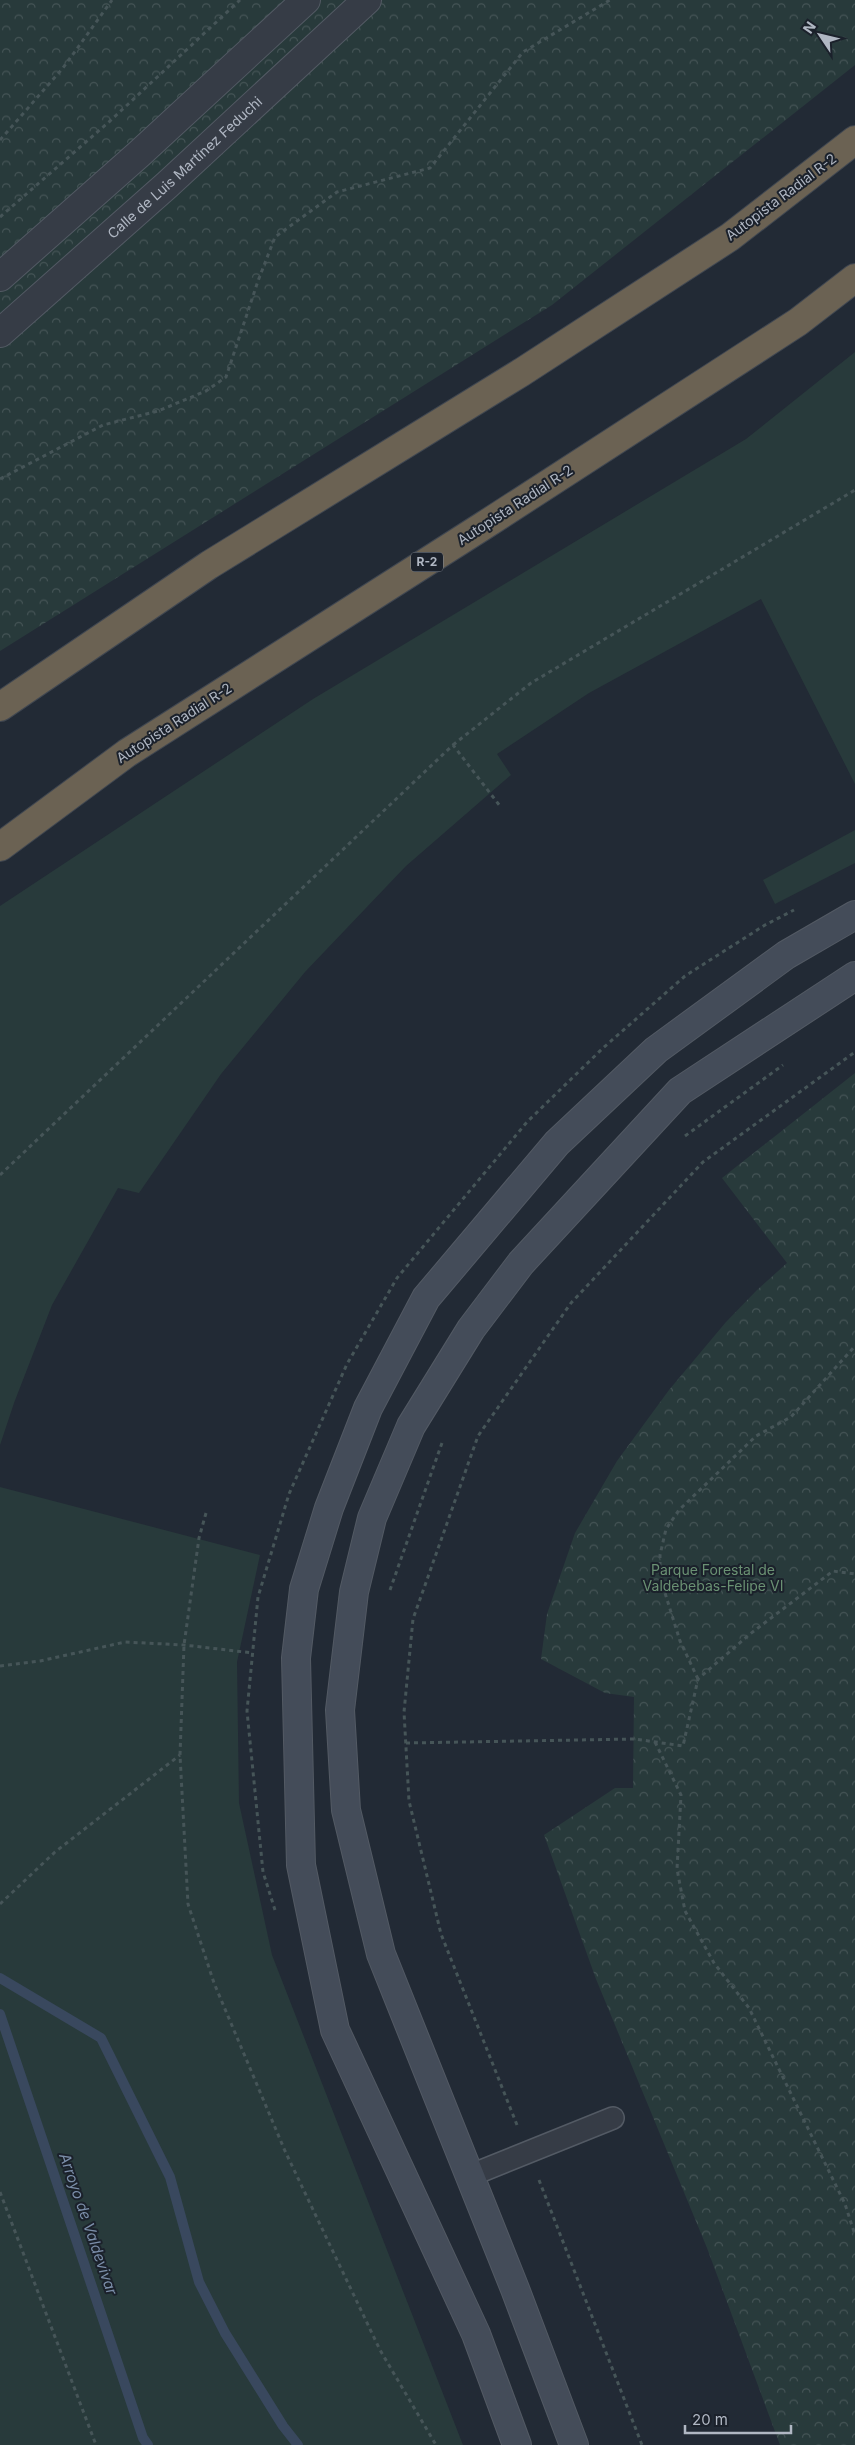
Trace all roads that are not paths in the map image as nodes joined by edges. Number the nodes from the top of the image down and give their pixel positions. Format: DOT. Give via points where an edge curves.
graph roads {
  1 [pos="306,0"];
  2 [pos="367,0"];
  3 [pos="855,140"];
  4 [pos="0,277"];
  5 [pos="855,278"];
  6 [pos="0,334"];
  7 [pos="0,707"];
  8 [pos="0,847"];
  9 [pos="855,915"];
  10 [pos="855,976"];
  11 [pos="612,2118"];
  12 [pos="469,2176"];
  13 [pos="517,2445"];
  14 [pos="574,2445"];
  1 -- 4 [label="street" via="140,154"];
  2 -- 6 [label="street, Calle de Luis Martínez Feduchi" via="168,185"];
  3 -- 7 [label="highway, Autopista Radial R-2" via="730,237 522,372 209,565"];
  5 -- 8 [label="highway, Autopista Radial R-2 / R-2" via="798,322 127,753"];
  9 -- 13 [label="street" via="786,955 656,1050 557,1143 426,1298 368,1408 329,1508 304,1589 296,1658 301,1865 335,2030 476,2334"];
  10 -- 12 [label="street" via="680,1091 521,1263 471,1329 411,1426 372,1518 354,1592 340,1710 346,1810 381,1954"];
  11 -- 12 [label="lane"];
  12 -- 14 [label="street"];
}
